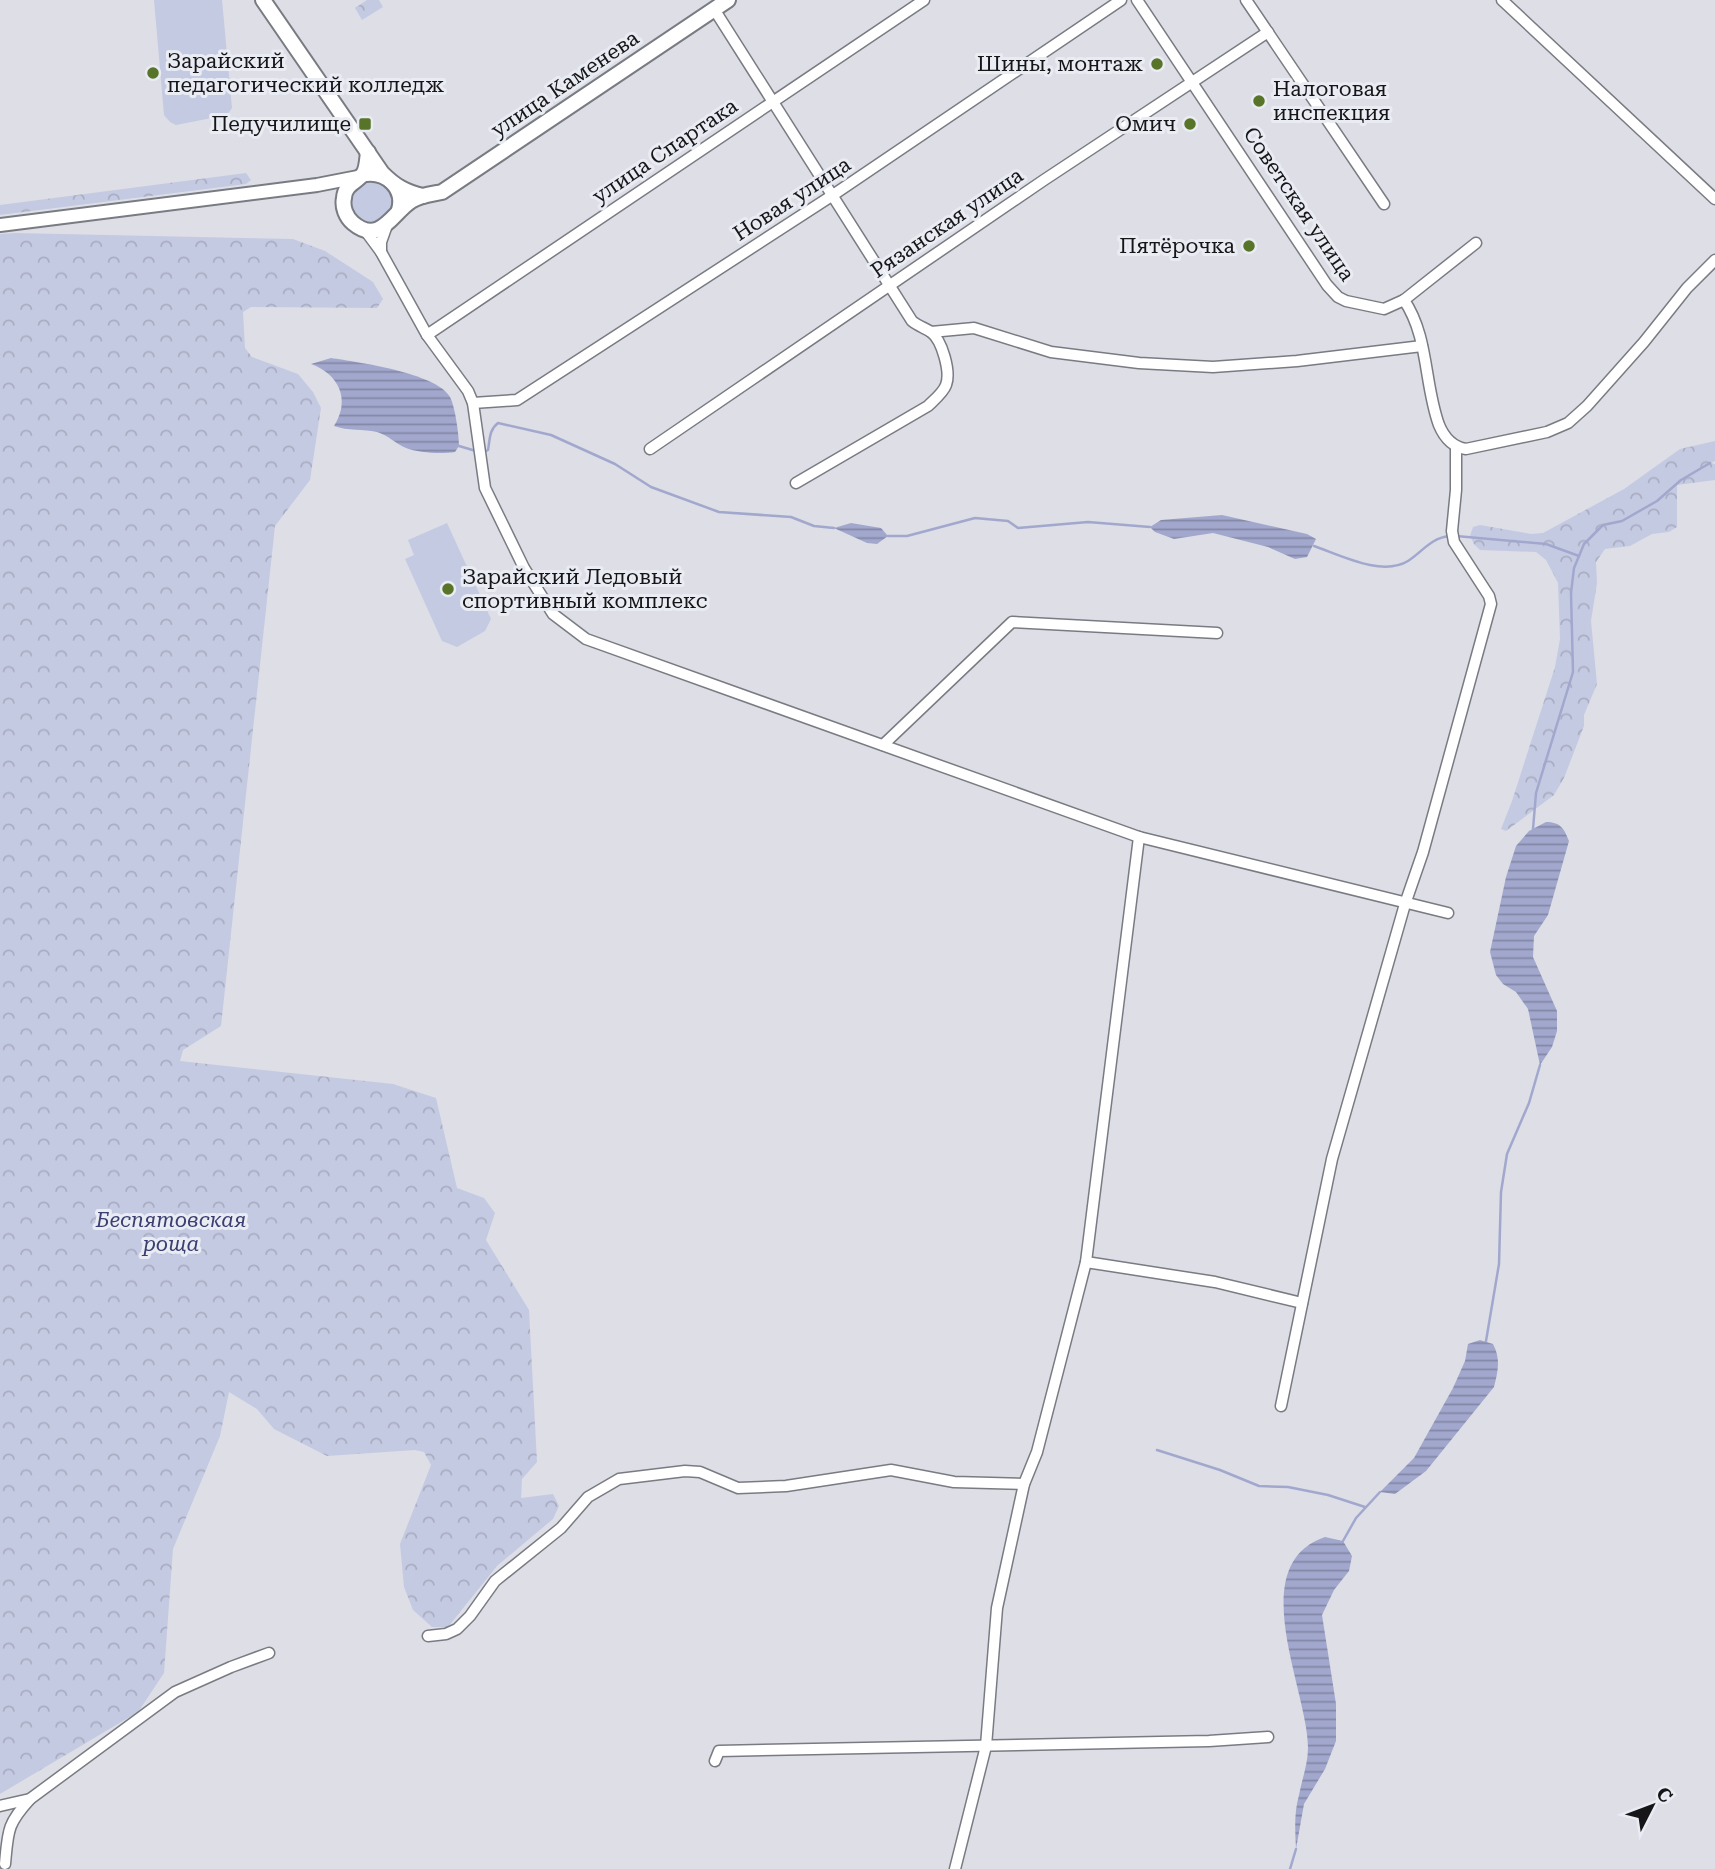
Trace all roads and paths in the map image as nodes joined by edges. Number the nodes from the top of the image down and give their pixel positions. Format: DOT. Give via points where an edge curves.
graph roads {
  1 [pos="262,0"];
  2 [pos="728,0"];
  3 [pos="923,0"];
  4 [pos="1121,0"];
  5 [pos="1137,0"];
  6 [pos="1246,0"];
  7 [pos="1503,0"];
  8 [pos="714,9"];
  9 [pos="1268,32"];
  10 [pos="1194,82"];
  11 [pos="773,101"];
  12 [pos="368,152"];
  13 [pos="360,176"];
  14 [pos="317,185"];
  15 [pos="393,185"];
  16 [pos="833,195"];
  17 [pos="423,196"];
  18 [pos="1715,199"];
  19 [pos="343,203"];
  20 [pos="1384,204"];
  21 [pos="392,219"];
  22 [pos="0,225"];
  23 [pos="364,229"];
  24 [pos="1476,243"];
  25 [pos="382,252"];
  26 [pos="1715,260"];
  27 [pos="890,285"];
  28 [pos="1404,300"];
  29 [pos="931,332"];
  30 [pos="427,335"];
  31 [pos="1422,346"];
  32 [pos="473,403"];
  33 [pos="1456,447"];
  34 [pos="650,449"];
  35 [pos="796,482"];
  36 [pos="1217,633"];
  37 [pos="884,745"];
  38 [pos="1139,837"];
  39 [pos="1405,904"];
  40 [pos="1448,913"];
  41 [pos="1086,1262"];
  42 [pos="1302,1303"];
  43 [pos="1280,1406"];
  44 [pos="1024,1483"];
  45 [pos="428,1636"];
  46 [pos="269,1653"];
  47 [pos="1268,1737"];
  48 [pos="986,1746"];
  49 [pos="715,1761"];
  50 [pos="30,1799"];
  51 [pos="0,1806"];
  52 [pos="5,1864"];
  53 [pos="955,1869"];
  1 -- 12 [label="main road"];
  2 -- 8 [label="main road, улица Каменева"];
  3 -- 11 [label="street, улица Спартака"];
  4 -- 16 [label="street, Новая улица"];
  5 -- 10 [label="street, Советская улица"];
  6 -- 9 [label="street"];
  7 -- 18 [label="street"];
  8 -- 11 [label="street"];
  8 -- 17 [label="main road, улица Каменева" via="442,192"];
  9 -- 10 [label="street, Рязанская улица"];
  9 -- 20 [label="street"];
  10 -- 27 [label="street, Рязанская улица"];
  10 -- 28 [label="street, Советская улица" via="1326,285 1346,301 1384,309"];
  11 -- 16 [label="street"];
  11 -- 30 [label="street, улица Спартака"];
  12 -- 13 [label="main road"];
  12 -- 15 [label="main road"];
  13 -- 14 [label="street"];
  13 -- 15 [label="street" via="380,175"];
  13 -- 19 [label="main road" via="347,188"];
  14 -- 19 [label="street" via="332,190"];
  14 -- 22 [label="street"];
  15 -- 17 [label="main road"];
  15 -- 21 [label="street" via="399,200"];
  16 -- 27 [label="street"];
  16 -- 32 [label="street, Новая улица" via="517,400"];
  17 -- 21 [label="main road, улица Каменева"];
  19 -- 23 [label="main road" via="348,217"];
  21 -- 23 [label="main road" via="376,230"];
  21 -- 25 [label="street" via="381,242"];
  23 -- 25 [label="street"];
  24 -- 28 [label="street, Советская улица"];
  25 -- 30 [label="street"];
  26 -- 33 [label="street" via="1568,423 1547,432 1466,449"];
  27 -- 29 [label="street" via="912,321"];
  27 -- 34 [label="street, Рязанская улица"];
  28 -- 31 [label="street"];
  29 -- 31 [label="street" via="974,328 1051,352 1213,367"];
  29 -- 35 [label="street" via="946,360 947,383 928,406"];
  30 -- 32 [label="street"];
  31 -- 33 [label="street" via="1439,425"];
  32 -- 37 [label="street" via="485,488 524,568 553,614 586,639"];
  33 -- 39 [label="street" via="1454,542 1492,604"];
  36 -- 37 [label="street" via="1012,622"];
  37 -- 38 [label="street"];
  38 -- 39 [label="street"];
  38 -- 41 [label="street"];
  39 -- 40 [label="street"];
  39 -- 42 [label="street" via="1332,1159"];
  41 -- 42 [label="street" via="1215,1282"];
  41 -- 44 [label="street" via="1037,1452"];
  42 -- 43 [label="street"];
  44 -- 45 [label="street" via="954,1482 891,1470 786,1486 738,1488 700,1472 619,1479 588,1497 561,1528 495,1581 457,1629"];
  44 -- 48 [label="street" via="996,1608"];
  46 -- 50 [label="street" via="175,1692"];
  47 -- 48 [label="street"];
  48 -- 49 [label="street" via="719,1751"];
  48 -- 53 [label="street"];
  50 -- 51 [label="street"];
  50 -- 52 [label="street" via="13,1818"];
}
